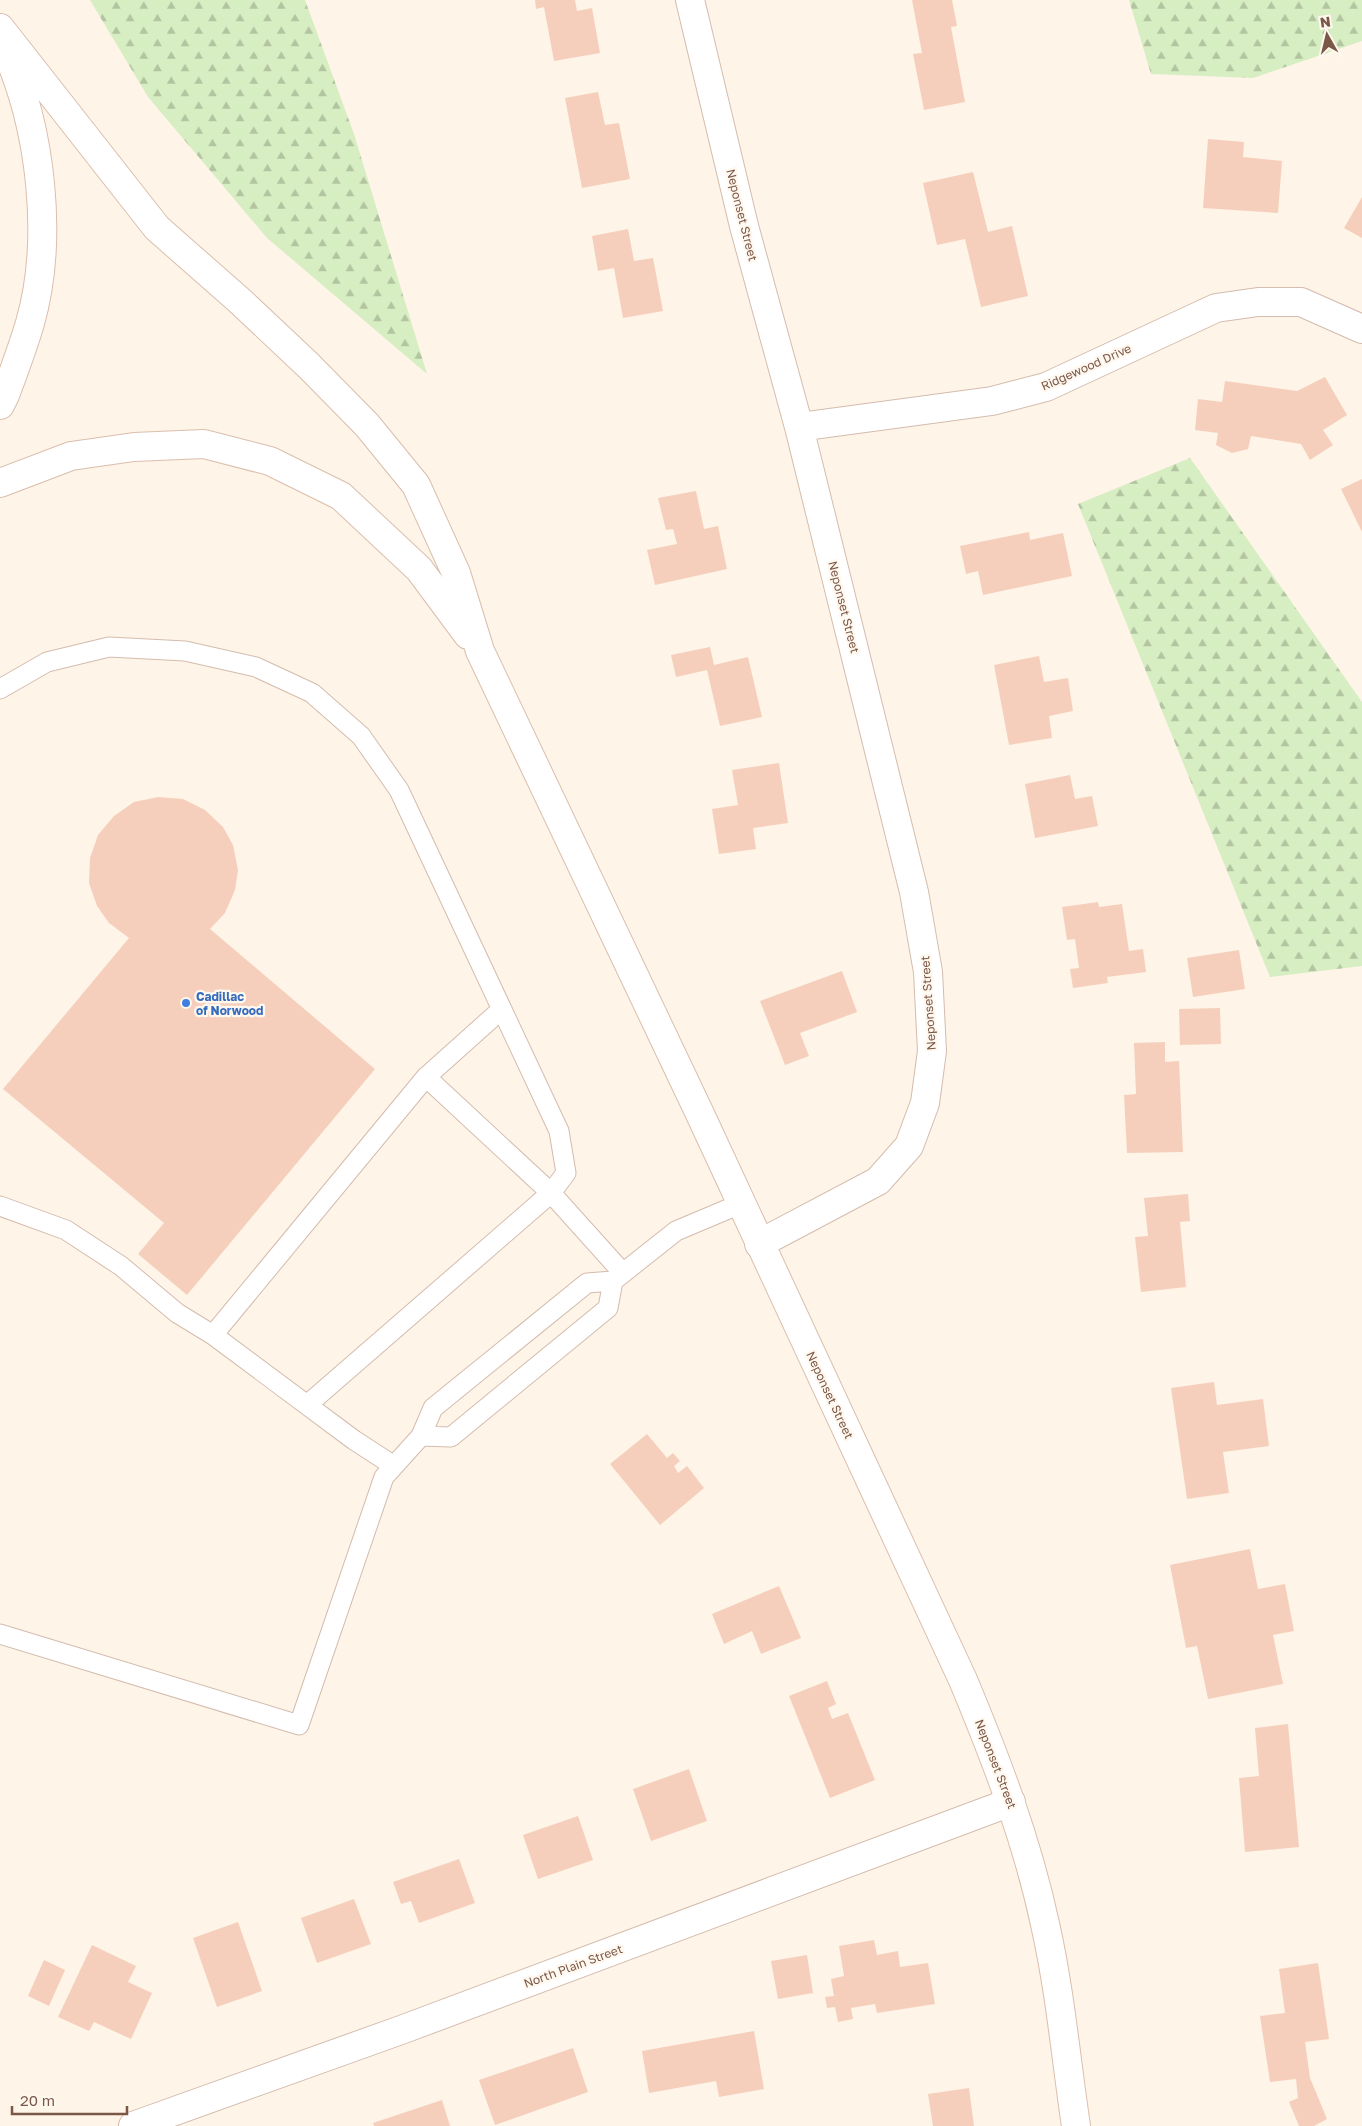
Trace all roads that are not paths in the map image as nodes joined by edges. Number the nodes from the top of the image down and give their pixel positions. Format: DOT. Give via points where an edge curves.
graph roads {
  1 [pos="690,0"];
  2 [pos="0,28"];
  3 [pos="0,37"];
  4 [pos="1362,329"];
  5 [pos="0,405"];
  6 [pos="800,427"];
  7 [pos="0,483"];
  8 [pos="480,651"];
  9 [pos="0,688"];
  10 [pos="502,1009"];
  11 [pos="426,1077"];
  12 [pos="551,1193"];
  13 [pos="740,1204"];
  14 [pos="0,1206"];
  15 [pos="759,1244"];
  16 [pos="618,1277"];
  17 [pos="213,1335"];
  18 [pos="307,1405"];
  19 [pos="421,1436"];
  20 [pos="394,1466"];
  21 [pos="0,1634"];
  22 [pos="1012,1802"];
  23 [pos="133,2126"];
  24 [pos="1076,2126"];
  1 -- 6 [label="main road, Neponset Street" via="744,226"];
  2 -- 8 [label="main road" via="157,228 309,366 367,425 416,486 456,573"];
  3 -- 5 [label="main road" via="26,102 38,159 42,235 30,322"];
  4 -- 6 [label="main road, Ridgewood Drive" via="1301,302 1258,302 1216,308 1046,386 992,401"];
  6 -- 15 [label="main road, Neponset Street" via="914,892 928,972 932,1051 925,1103 909,1146 878,1181"];
  7 -- 8 [label="main road" via="71,456 134,447 204,444 270,461 341,496 370,522 419,569"];
  8 -- 13 [label="main road"];
  9 -- 10 [label="lane" via="47,662 109,647 185,651 256,667 312,693 361,736 399,790"];
  10 -- 11 [label="lane"];
  10 -- 12 [label="lane" via="559,1131 566,1173"];
  11 -- 12 [label="lane"];
  11 -- 17 [label="lane"];
  12 -- 16 [label="lane"];
  12 -- 18 [label="lane"];
  13 -- 15 [label="main road"];
  13 -- 16 [label="lane" via="676,1231"];
  14 -- 17 [label="lane" via="66,1230 121,1266 177,1313"];
  15 -- 22 [label="main road, Neponset Street" via="963,1680"];
  16 -- 19 [label="lane" via="587,1283 433,1408"];
  16 -- 19 [label="lane" via="608,1308 451,1437"];
  17 -- 18 [label="lane"];
  18 -- 20 [label="lane"];
  19 -- 20 [label="lane"];
  20 -- 21 [label="lane" via="384,1477 299,1725"];
  22 -- 23 [label="main road, North Plain Street" via="401,2030"];
  22 -- 24 [label="main road, Neponset Street" via="1047,1931"];
}
